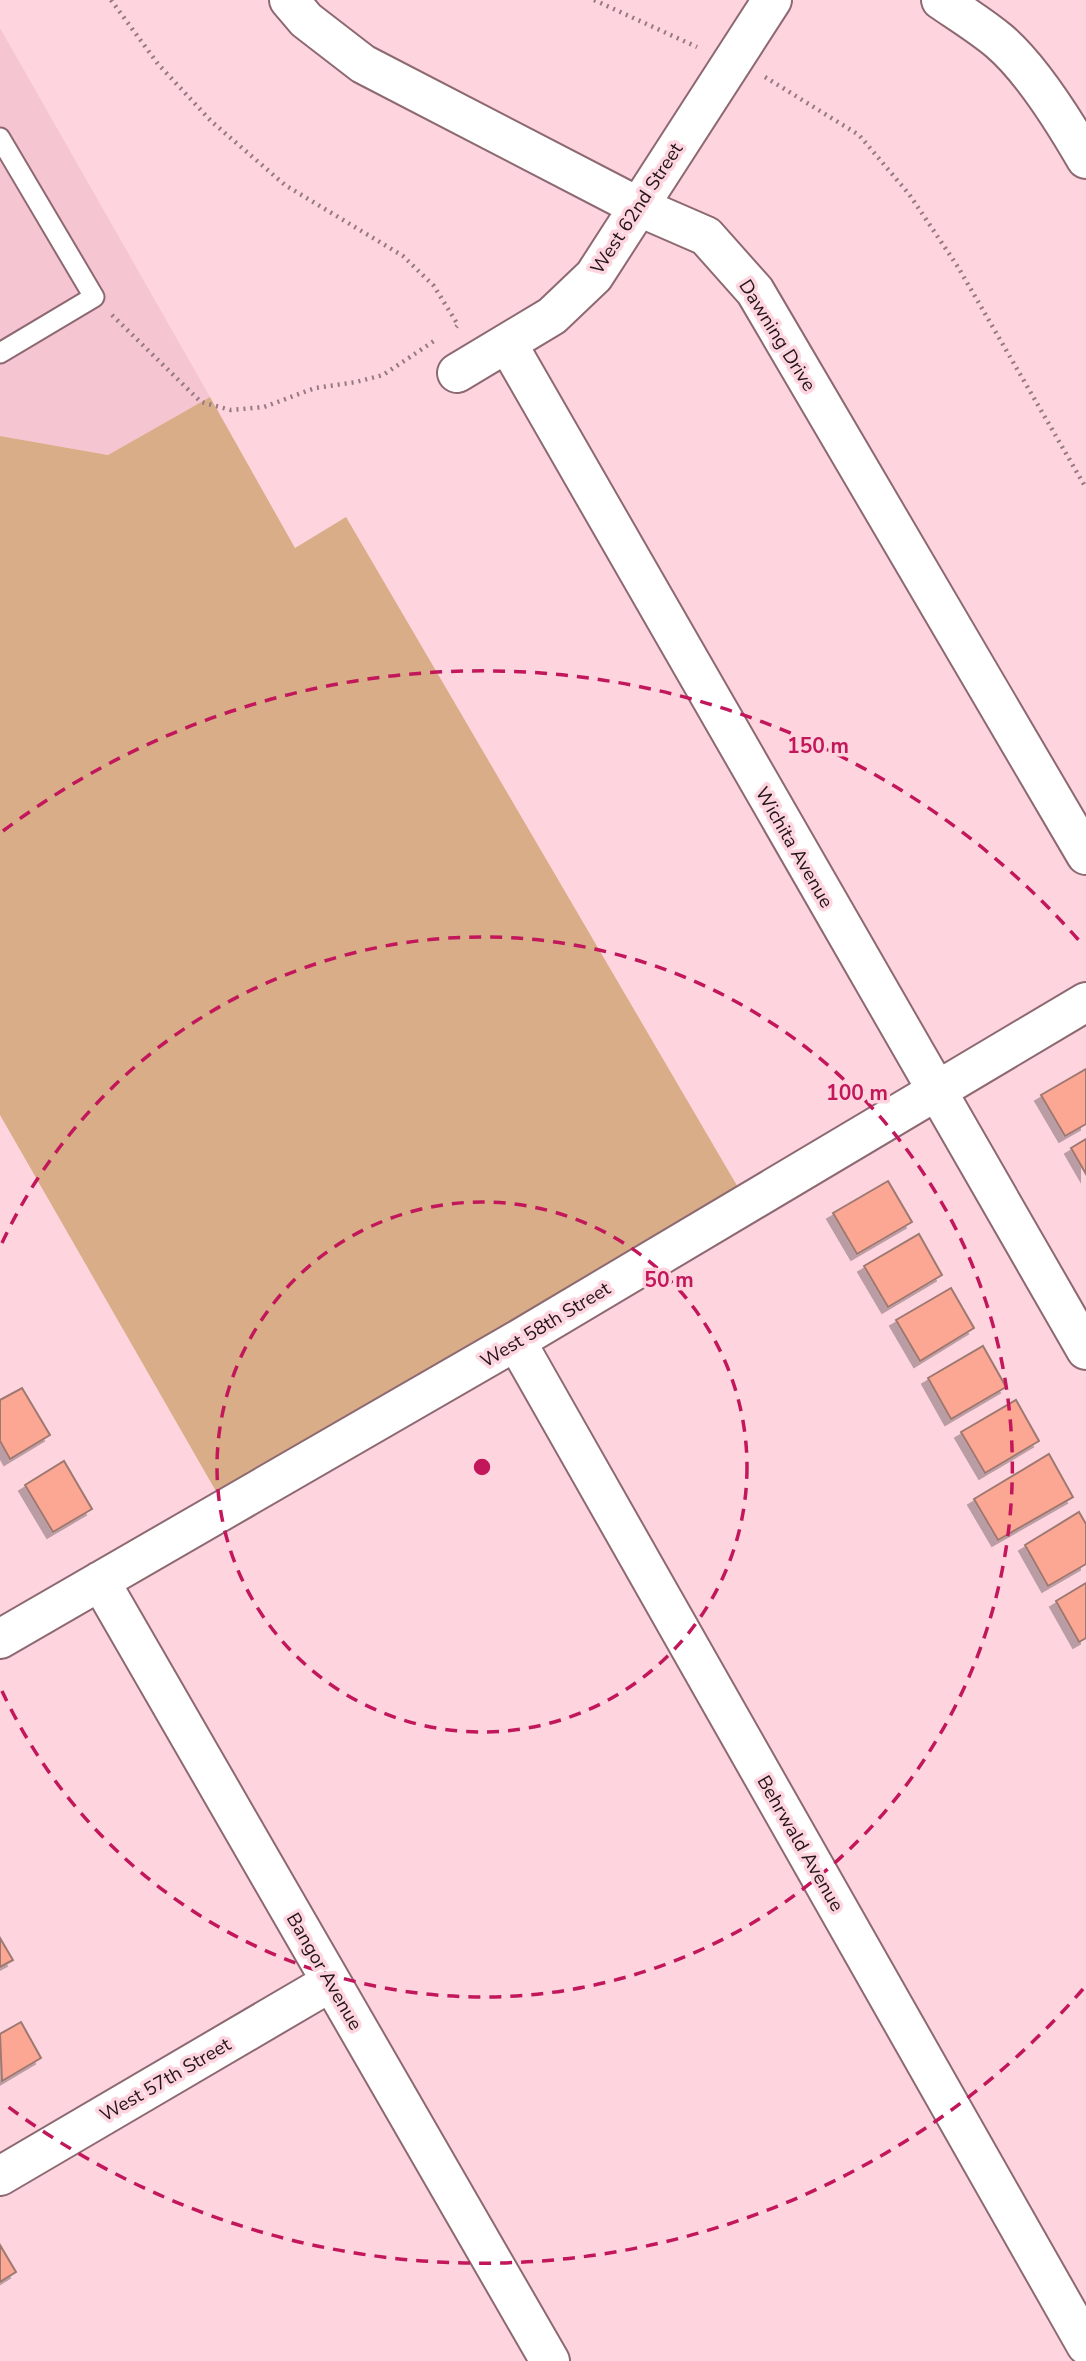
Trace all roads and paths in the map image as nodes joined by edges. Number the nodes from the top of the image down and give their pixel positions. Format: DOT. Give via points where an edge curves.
graph roads {
  1 [pos="111,0"];
  2 [pos="289,0"];
  3 [pos="594,0"];
  4 [pos="772,0"];
  5 [pos="941,0"];
  6 [pos="697,47"];
  7 [pos="763,76"];
  8 [pos="1,143"];
  9 [pos="1086,159"];
  10 [pos="637,206"];
  11 [pos="94,297"];
  12 [pos="450,330"];
  13 [pos="442,335"];
  14 [pos="507,343"];
  15 [pos="0,353"];
  16 [pos="457,373"];
  17 [pos="1086,488"];
  18 [pos="1086,855"];
  19 [pos="1086,1002"];
  20 [pos="937,1090"];
  21 [pos="516,1341"];
  22 [pos="1086,1350"];
  23 [pos="100,1581"];
  24 [pos="2,1634"];
  25 [pos="331,1982"];
  26 [pos="0,2176"];
  27 [pos="1086,2345"];
  28 [pos="550,2361"];
  1 -- 12 [label="path" via="158,64 211,121 285,185 403,256 434,286 458,325"];
  2 -- 10 [label="street, Dawning Drive" via="306,20 363,64"];
  3 -- 6 [label="path"];
  4 -- 10 [label="street, West 62nd Street"];
  5 -- 9 [label="street" via="1013,56"];
  7 -- 17 [label="path" via="859,135 909,194 958,267"];
  8 -- 11 [label="lane"];
  10 -- 14 [label="street, West 62nd Street" via="594,276 552,316"];
  10 -- 18 [label="street, Dawning Drive" via="706,236 755,291"];
  11 -- 13 [label="path" via="201,402 231,410 264,407 315,388 383,375"];
  11 -- 15 [label="lane"];
  14 -- 16 [label="street, West 62nd Street"];
  14 -- 20 [label="street, Wichita Avenue"];
  19 -- 20 [label="street, West 58th Street"];
  20 -- 21 [label="street, West 58th Street"];
  20 -- 22 [label="street, Wichita Avenue"];
  21 -- 23 [label="street, West 58th Street"];
  21 -- 27 [label="street, Behrwald Avenue"];
  23 -- 24 [label="street, West 58th Street"];
  23 -- 25 [label="street, Bangor Avenue"];
  25 -- 26 [label="street, West 57th Street"];
  25 -- 28 [label="street, Bangor Avenue"];
}
